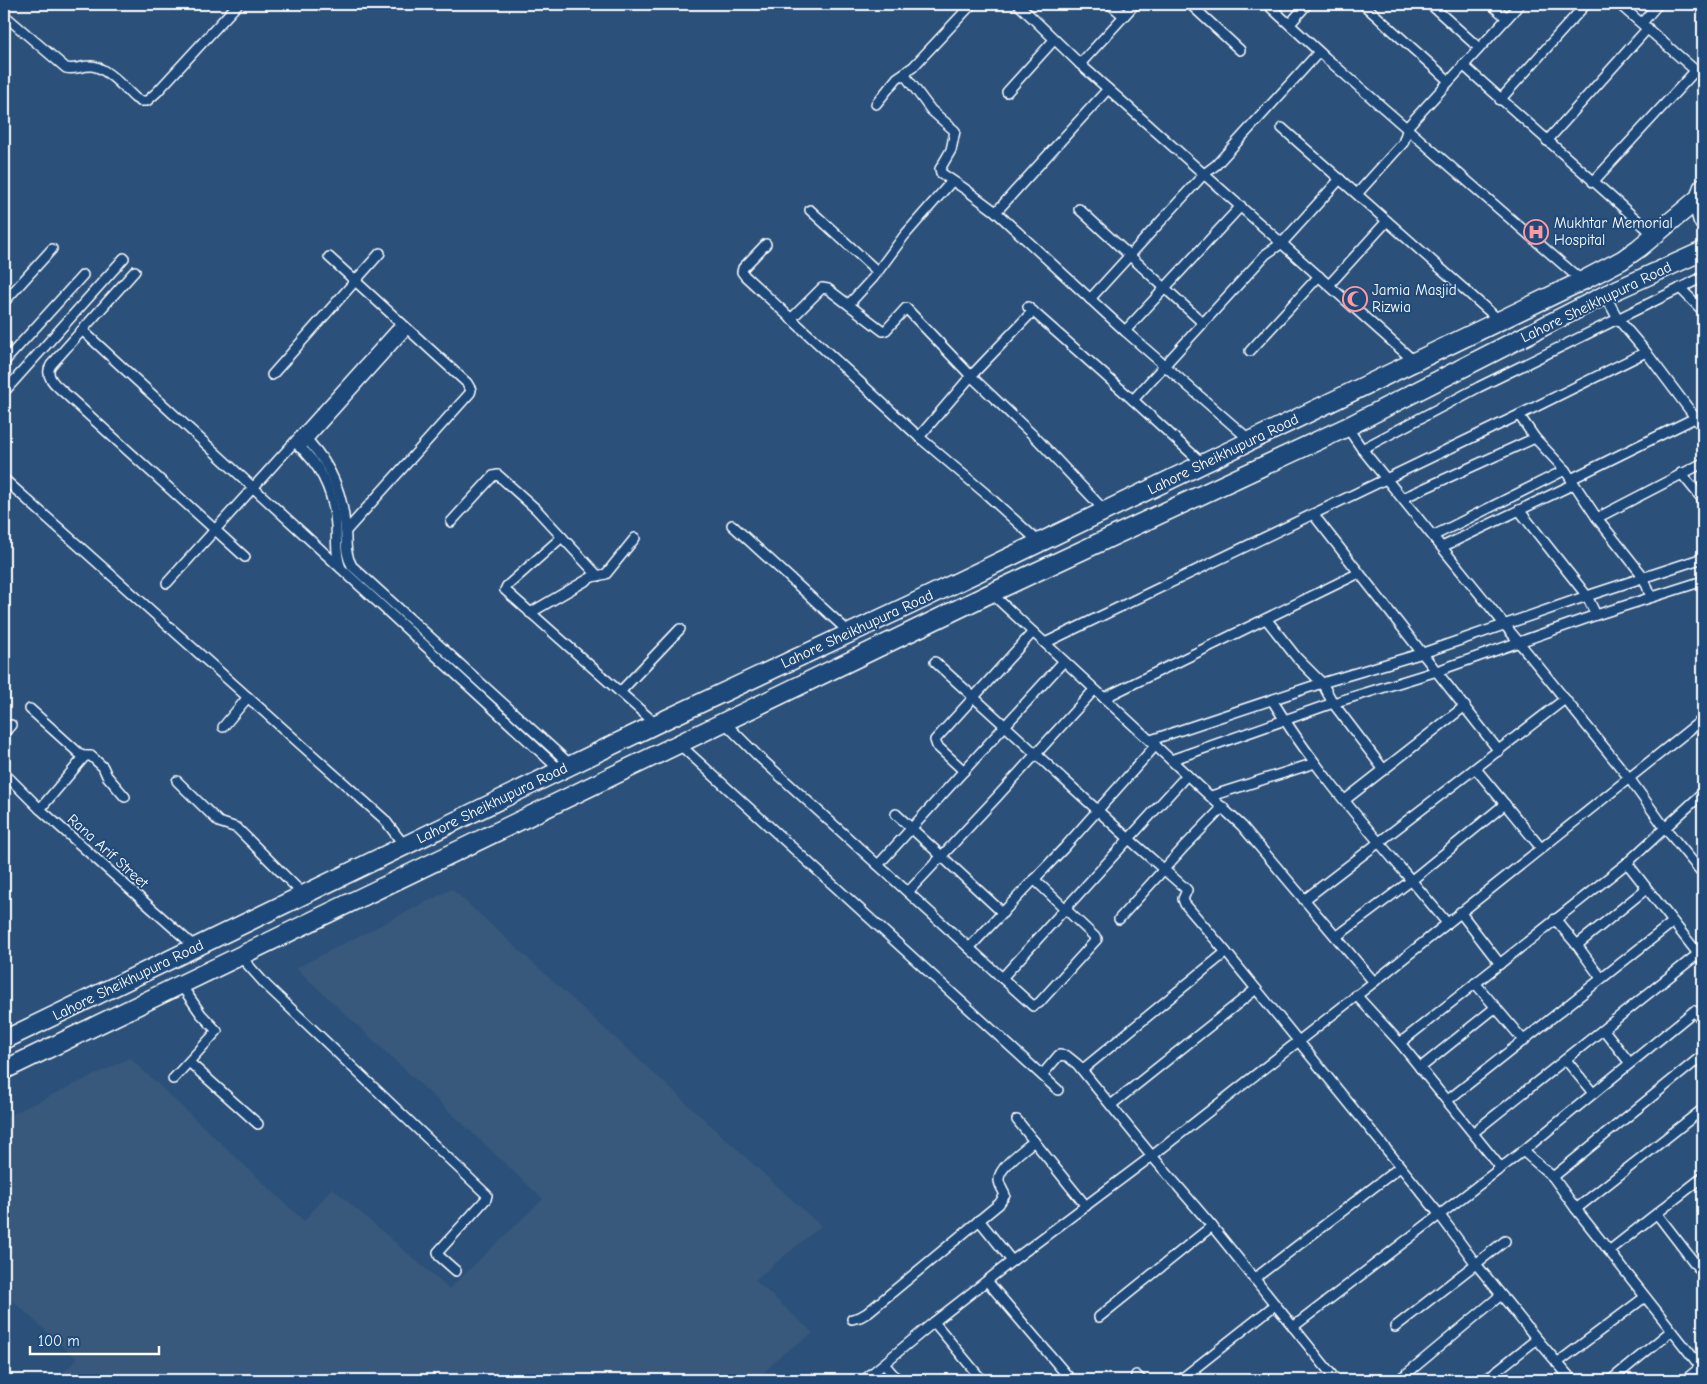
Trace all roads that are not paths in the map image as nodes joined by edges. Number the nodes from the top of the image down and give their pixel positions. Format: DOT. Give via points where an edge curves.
graph roads {
  1 [pos="238,4"];
  2 [pos="972,4"];
  3 [pos="1018,4"];
  4 [pos="1110,4"];
  5 [pos="1135,4"];
  6 [pos="1190,4"];
  7 [pos="1267,4"];
  8 [pos="1307,4"];
  9 [pos="1363,4"];
  10 [pos="1430,4"];
  11 [pos="1491,4"];
  12 [pos="1520,4"];
  13 [pos="1586,4"];
  14 [pos="1619,4"];
  15 [pos="1658,4"];
  16 [pos="4,15"];
  17 [pos="1124,16"];
  18 [pos="1507,18"];
  19 [pos="1290,24"];
  20 [pos="1645,26"];
  21 [pos="1054,40"];
  22 [pos="1479,48"];
  23 [pos="1240,50"];
  24 [pos="1319,52"];
  25 [pos="1080,64"];
  26 [pos="1463,66"];
  27 [pos="1696,70"];
  28 [pos="904,74"];
  29 [pos="1703,77"];
  30 [pos="1449,81"];
  31 [pos="1108,89"];
  32 [pos="1007,92"];
  33 [pos="1500,100"];
  34 [pos="876,104"];
  35 [pos="1282,128"];
  36 [pos="1407,128"];
  37 [pos="1547,141"];
  38 [pos="1204,174"];
  39 [pos="1340,179"];
  40 [pos="952,181"];
  41 [pos="1593,182"];
  42 [pos="1701,193"];
  43 [pos="1357,194"];
  44 [pos="1241,206"];
  45 [pos="1080,209"];
  46 [pos="810,210"];
  47 [pos="996,212"];
  48 [pos="1387,221"];
  49 [pos="1703,221"];
  50 [pos="1655,236"];
  51 [pos="1282,243"];
  52 [pos="766,244"];
  53 [pos="52,249"];
  54 [pos="1703,251"];
  55 [pos="380,253"];
  56 [pos="1130,255"];
  57 [pos="329,257"];
  58 [pos="124,258"];
  59 [pos="135,271"];
  60 [pos="877,271"];
  61 [pos="83,275"];
  62 [pos="1319,276"];
  63 [pos="1703,277"];
  64 [pos="356,281"];
  65 [pos="1582,281"];
  66 [pos="1330,285"];
  67 [pos="1165,288"];
  68 [pos="1680,288"];
  69 [pos="1605,295"];
  70 [pos="1090,299"];
  71 [pos="4,302"];
  72 [pos="849,304"];
  73 [pos="1703,311"];
  74 [pos="791,319"];
  75 [pos="1618,319"];
  76 [pos="1500,320"];
  77 [pos="1203,323"];
  78 [pos="404,326"];
  79 [pos="82,330"];
  80 [pos="1125,331"];
  81 [pos="1250,351"];
  82 [pos="1646,352"];
  83 [pos="1414,361"];
  84 [pos="4,362"];
  85 [pos="1166,366"];
  86 [pos="272,375"];
  87 [pos="971,376"];
  88 [pos="4,392"];
  89 [pos="1134,400"];
  90 [pos="1519,415"];
  91 [pos="1700,416"];
  92 [pos="1346,426"];
  93 [pos="1703,428"];
  94 [pos="304,437"];
  95 [pos="919,437"];
  96 [pos="1535,438"];
  97 [pos="1251,441"];
  98 [pos="297,445"];
  99 [pos="1362,449"];
  100 [pos="1703,463"];
  101 [pos="1203,464"];
  102 [pos="1565,470"];
  103 [pos="1682,473"];
  104 [pos="4,479"];
  105 [pos="1386,479"];
  106 [pos="1572,482"];
  107 [pos="253,488"];
  108 [pos="1403,498"];
  109 [pos="1703,500"];
  110 [pos="1520,510"];
  111 [pos="1105,511"];
  112 [pos="1312,514"];
  113 [pos="1597,518"];
  114 [pos="451,522"];
  115 [pos="732,526"];
  116 [pos="214,530"];
  117 [pos="346,531"];
  118 [pos="562,536"];
  119 [pos="1433,536"];
  120 [pos="635,538"];
  121 [pos="1039,542"];
  122 [pos="1442,547"];
  123 [pos="245,557"];
  124 [pos="1703,558"];
  125 [pos="341,569"];
  126 [pos="1359,573"];
  127 [pos="598,576"];
  128 [pos="1644,576"];
  129 [pos="1703,581"];
  130 [pos="168,583"];
  131 [pos="991,593"];
  132 [pos="1587,596"];
  133 [pos="1651,597"];
  134 [pos="530,613"];
  135 [pos="1596,615"];
  136 [pos="1267,620"];
  137 [pos="1505,625"];
  138 [pos="680,629"];
  139 [pos="1033,632"];
  140 [pos="850,633"];
  141 [pos="1045,642"];
  142 [pos="1518,643"];
  143 [pos="1423,653"];
  144 [pos="1064,661"];
  145 [pos="935,662"];
  146 [pos="1437,671"];
  147 [pos="1322,683"];
  148 [pos="1094,690"];
  149 [pos="620,692"];
  150 [pos="973,696"];
  151 [pos="248,697"];
  152 [pos="1104,698"];
  153 [pos="1564,699"];
  154 [pos="1272,700"];
  155 [pos="1333,703"];
  156 [pos="1465,706"];
  157 [pos="30,709"];
  158 [pos="1703,719"];
  159 [pos="1285,720"];
  160 [pos="724,722"];
  161 [pos="11,724"];
  162 [pos="656,724"];
  163 [pos="1005,725"];
  164 [pos="223,727"];
  165 [pos="4,733"];
  166 [pos="1153,743"];
  167 [pos="679,744"];
  168 [pos="1499,750"];
  169 [pos="1036,753"];
  170 [pos="85,756"];
  171 [pos="1171,760"];
  172 [pos="1316,763"];
  173 [pos="565,768"];
  174 [pos="1476,768"];
  175 [pos="964,770"];
  176 [pos="1384,770"];
  177 [pos="4,773"];
  178 [pos="1187,774"];
  179 [pos="1629,778"];
  180 [pos="177,781"];
  181 [pos="1703,793"];
  182 [pos="1211,796"];
  183 [pos="125,797"];
  184 [pos="1345,800"];
  185 [pos="1505,804"];
  186 [pos="1223,807"];
  187 [pos="40,809"];
  188 [pos="1098,810"];
  189 [pos="896,814"];
  190 [pos="912,828"];
  191 [pos="1666,828"];
  192 [pos="1129,839"];
  193 [pos="1379,842"];
  194 [pos="404,845"];
  195 [pos="1541,848"];
  196 [pos="942,856"];
  197 [pos="1627,863"];
  198 [pos="878,865"];
  199 [pos="1164,870"];
  200 [pos="1703,874"];
  201 [pos="1034,879"];
  202 [pos="1412,880"];
  203 [pos="1646,889"];
  204 [pos="908,892"];
  205 [pos="304,895"];
  206 [pos="1304,900"];
  207 [pos="1066,908"];
  208 [pos="1460,912"];
  209 [pos="1003,913"];
  210 [pos="1119,919"];
  211 [pos="1555,919"];
  212 [pos="1673,922"];
  213 [pos="1447,923"];
  214 [pos="1336,937"];
  215 [pos="1577,945"];
  216 [pos="195,947"];
  217 [pos="969,948"];
  218 [pos="1226,952"];
  219 [pos="1702,955"];
  220 [pos="240,956"];
  221 [pos="1500,964"];
  222 [pos="1002,978"];
  223 [pos="1602,978"];
  224 [pos="1374,982"];
  225 [pos="1475,983"];
  226 [pos="181,985"];
  227 [pos="1256,989"];
  228 [pos="103,992"];
  229 [pos="1356,995"];
  230 [pos="1496,1007"];
  231 [pos="115,1015"];
  232 [pos="1703,1021"];
  233 [pos="1604,1030"];
  234 [pos="4,1040"];
  235 [pos="1298,1041"];
  236 [pos="1524,1041"];
  237 [pos="1400,1043"];
  238 [pos="1703,1055"];
  239 [pos="1566,1060"];
  240 [pos="189,1062"];
  241 [pos="1629,1062"];
  242 [pos="1420,1068"];
  243 [pos="4,1070"];
  244 [pos="1082,1070"];
  245 [pos="1042,1075"];
  246 [pos="173,1079"];
  247 [pos="1058,1090"];
  248 [pos="1592,1093"];
  249 [pos="1448,1100"];
  250 [pos="1111,1105"];
  251 [pos="1703,1109"];
  252 [pos="1017,1120"];
  253 [pos="258,1124"];
  254 [pos="1474,1132"];
  255 [pos="1034,1141"];
  256 [pos="1523,1151"];
  257 [pos="1152,1156"];
  258 [pos="1400,1167"];
  259 [pos="1501,1168"];
  260 [pos="1553,1177"];
  261 [pos="1703,1177"];
  262 [pos="1086,1206"];
  263 [pos="1576,1209"];
  264 [pos="1440,1214"];
  265 [pos="1656,1214"];
  266 [pos="979,1220"];
  267 [pos="1212,1226"];
  268 [pos="1504,1241"];
  269 [pos="1610,1251"];
  270 [pos="1012,1261"];
  271 [pos="1476,1264"];
  272 [pos="456,1271"];
  273 [pos="1703,1274"];
  274 [pos="1254,1279"];
  275 [pos="987,1280"];
  276 [pos="1501,1295"];
  277 [pos="1645,1297"];
  278 [pos="1275,1305"];
  279 [pos="1098,1317"];
  280 [pos="852,1319"];
  281 [pos="934,1322"];
  282 [pos="1293,1327"];
  283 [pos="1395,1327"];
  284 [pos="1671,1331"];
  285 [pos="1537,1339"];
  286 [pos="1557,1363"];
  287 [pos="884,1364"];
  288 [pos="1702,1368"];
  289 [pos="1192,1371"];
  290 [pos="864,1380"];
  291 [pos="898,1380"];
  292 [pos="982,1380"];
  293 [pos="1071,1380"];
  294 [pos="1180,1380"];
  295 [pos="1200,1380"];
  296 [pos="1336,1380"];
  297 [pos="1399,1380"];
  298 [pos="1485,1380"];
  299 [pos="1572,1380"];
  300 [pos="1611,1380"];
  301 [pos="1685,1380"];
  1 -- 16 [label="street" via="147,101 135,98 101,68 91,65 66,68"];
  2 -- 28 [label="street"];
  3 -- 21 [label="street"];
  4 -- 17 [label="street"];
  5 -- 17 [label="street"];
  6 -- 23 [label="street"];
  7 -- 19 [label="street"];
  8 -- 19 [label="street"];
  9 -- 30 [label="street"];
  10 -- 22 [label="street"];
  11 -- 18 [label="street"];
  12 -- 18 [label="street"];
  13 -- 33 [label="street"];
  14 -- 20 [label="street"];
  15 -- 20 [label="street"];
  17 -- 25 [label="street"];
  18 -- 22 [label="street"];
  19 -- 24 [label="street"];
  20 -- 27 [label="street"];
  20 -- 37 [label="street"];
  21 -- 25 [label="street"];
  21 -- 32 [label="street"];
  22 -- 26 [label="street"];
  24 -- 36 [label="street"];
  24 -- 38 [label="street"];
  25 -- 31 [label="street"];
  26 -- 30 [label="street"];
  26 -- 33 [label="street"];
  27 -- 29 [label="street"];
  27 -- 41 [label="street"];
  28 -- 34 [label="street"];
  28 -- 40 [label="street" via="931,110 954,130 950,150 940,170"];
  30 -- 36 [label="street"];
  31 -- 38 [label="street"];
  31 -- 47 [label="street"];
  33 -- 37 [label="street"];
  35 -- 39 [label="street"];
  36 -- 43 [label="street" via="1403,143"];
  36 -- 65 [label="street"];
  37 -- 41 [label="street"];
  38 -- 44 [label="street"];
  38 -- 56 [label="street"];
  39 -- 43 [label="street"];
  39 -- 51 [label="street"];
  40 -- 47 [label="street"];
  40 -- 60 [label="street"];
  41 -- 50 [label="street"];
  42 -- 49 [label="highway" via="1699,210"];
  42 -- 50 [label="highway, Lahore Sheikhupura Road"];
  43 -- 48 [label="street"];
  44 -- 51 [label="street"];
  44 -- 67 [label="street"];
  45 -- 56 [label="street"];
  46 -- 60 [label="street"];
  47 -- 70 [label="street"];
  48 -- 66 [label="street"];
  48 -- 76 [label="street"];
  50 -- 65 [label="highway, Lahore Sheikhupura Road" via="1622,260"];
  51 -- 62 [label="street"];
  51 -- 77 [label="street" via="1266,254"];
  52 -- 74 [label="street" via="742,272"];
  53 -- 71 [label="street"];
  54 -- 69 [label="highway, Lahore Sheikhupura Road"];
  55 -- 64 [label="street"];
  56 -- 67 [label="street"];
  56 -- 70 [label="street"];
  57 -- 64 [label="street"];
  58 -- 88 [label="street"];
  59 -- 79 [label="street"];
  60 -- 72 [label="street"];
  61 -- 84 [label="street"];
  62 -- 66 [label="street"];
  62 -- 81 [label="street"];
  63 -- 68 [label="street"];
  64 -- 78 [label="street"];
  64 -- 86 [label="street"];
  65 -- 76 [label="highway, Lahore Sheikhupura Road"];
  66 -- 83 [label="street"];
  67 -- 77 [label="street"];
  67 -- 80 [label="street"];
  68 -- 73 [label="street"];
  68 -- 75 [label="street"];
  69 -- 75 [label="street"];
  69 -- 92 [label="highway, Lahore Sheikhupura Road"];
  70 -- 80 [label="street"];
  72 -- 74 [label="street" via="822,288"];
  72 -- 87 [label="street" via="883,331 906,308"];
  74 -- 95 [label="street"];
  75 -- 82 [label="street"];
  75 -- 99 [label="street"];
  76 -- 83 [label="highway, Lahore Sheikhupura Road"];
  77 -- 85 [label="street"];
  78 -- 94 [label="street"];
  78 -- 117 [label="street" via="467,383 471,391"];
  79 -- 107 [label="street"];
  79 -- 116 [label="street" via="50,367 51,380"];
  80 -- 85 [label="street"];
  82 -- 90 [label="street"];
  82 -- 91 [label="street"];
  83 -- 97 [label="highway, Lahore Sheikhupura Road"];
  85 -- 89 [label="street"];
  85 -- 97 [label="street"];
  87 -- 89 [label="street" via="1031,309"];
  87 -- 95 [label="street"];
  87 -- 111 [label="street"];
  89 -- 101 [label="street"];
  90 -- 96 [label="street"];
  90 -- 105 [label="street"];
  91 -- 93 [label="street"];
  91 -- 106 [label="street"];
  92 -- 99 [label="street"];
  92 -- 131 [label="highway, Lahore Sheikhupura Road"];
  94 -- 98 [label="street"];
  94 -- 117 [label="street" via="321,454 332,472"];
  95 -- 121 [label="street"];
  96 -- 102 [label="street"];
  96 -- 108 [label="street"];
  97 -- 101 [label="highway, Lahore Sheikhupura Road"];
  98 -- 107 [label="street"];
  98 -- 125 [label="street" via="316,465 329,491 335,518 336,555"];
  99 -- 105 [label="street"];
  100 -- 103 [label="street"];
  101 -- 111 [label="highway, Lahore Sheikhupura Road"];
  102 -- 106 [label="street"];
  102 -- 119 [label="street"];
  103 -- 109 [label="street"];
  103 -- 113 [label="street"];
  104 -- 151 [label="street"];
  105 -- 108 [label="street"];
  105 -- 112 [label="street"];
  106 -- 110 [label="street"];
  106 -- 113 [label="street"];
  107 -- 116 [label="street"];
  107 -- 125 [label="street"];
  108 -- 119 [label="street"];
  110 -- 122 [label="street"];
  110 -- 132 [label="street"];
  111 -- 121 [label="highway, Lahore Sheikhupura Road"];
  112 -- 126 [label="street"];
  112 -- 141 [label="street"];
  113 -- 128 [label="street"];
  114 -- 118 [label="street" via="497,474"];
  115 -- 140 [label="street"];
  116 -- 123 [label="street"];
  116 -- 130 [label="street"];
  117 -- 173 [label="street" via="346,554 354,569"];
  118 -- 127 [label="street"];
  118 -- 134 [label="street" via="505,588"];
  119 -- 122 [label="street"];
  120 -- 127 [label="street" via="607,572"];
  121 -- 140 [label="highway, Lahore Sheikhupura Road"];
  122 -- 137 [label="street"];
  124 -- 128 [label="street"];
  125 -- 173 [label="street"];
  126 -- 136 [label="street"];
  126 -- 143 [label="street"];
  127 -- 134 [label="street"];
  128 -- 132 [label="street"];
  128 -- 133 [label="street"];
  129 -- 133 [label="street"];
  131 -- 139 [label="street"];
  131 -- 160 [label="highway, Lahore Sheikhupura Road"];
  132 -- 135 [label="street"];
  132 -- 137 [label="street"];
  133 -- 135 [label="street"];
  134 -- 149 [label="street"];
  135 -- 142 [label="street"];
  136 -- 147 [label="street"];
  136 -- 152 [label="street"];
  137 -- 142 [label="street"];
  137 -- 143 [label="street"];
  138 -- 149 [label="street"];
  139 -- 141 [label="street"];
  139 -- 150 [label="street"];
  140 -- 162 [label="highway, Lahore Sheikhupura Road"];
  141 -- 144 [label="street"];
  142 -- 146 [label="street"];
  142 -- 153 [label="street"];
  143 -- 146 [label="street"];
  143 -- 147 [label="street"];
  144 -- 148 [label="street"];
  144 -- 163 [label="street"];
  145 -- 150 [label="street"];
  146 -- 155 [label="street"];
  146 -- 156 [label="street"];
  147 -- 154 [label="street"];
  147 -- 155 [label="street"];
  148 -- 152 [label="street"];
  148 -- 169 [label="street"];
  149 -- 162 [label="street"];
  150 -- 163 [label="street"];
  150 -- 175 [label="street" via="934,741"];
  151 -- 164 [label="street"];
  151 -- 194 [label="street" via="384,819"];
  152 -- 166 [label="street"];
  153 -- 168 [label="street"];
  153 -- 179 [label="street"];
  154 -- 159 [label="street"];
  154 -- 166 [label="street"];
  155 -- 159 [label="street"];
  155 -- 176 [label="street"];
  156 -- 168 [label="street"];
  156 -- 176 [label="street"];
  157 -- 170 [label="street"];
  158 -- 179 [label="street"];
  159 -- 171 [label="street"];
  159 -- 172 [label="street"];
  160 -- 167 [label="highway, Lahore Sheikhupura Road"];
  160 -- 198 [label="street"];
  161 -- 165 [label="street"];
  162 -- 173 [label="highway, Lahore Sheikhupura Road"];
  163 -- 169 [label="street"];
  163 -- 175 [label="street"];
  166 -- 171 [label="street"];
  166 -- 188 [label="street"];
  167 -- 220 [label="highway, Lahore Sheikhupura Road"];
  167 -- 245 [label="street"];
  168 -- 174 [label="street"];
  169 -- 188 [label="street"];
  169 -- 196 [label="street"];
  170 -- 183 [label="street" via="91,756 103,767"];
  170 -- 187 [label="street"];
  171 -- 178 [label="street"];
  172 -- 182 [label="street"];
  172 -- 184 [label="street"];
  173 -- 194 [label="highway, Lahore Sheikhupura Road"];
  174 -- 185 [label="street"];
  174 -- 193 [label="street"];
  175 -- 190 [label="street"];
  176 -- 184 [label="street"];
  177 -- 187 [label="street, Rana Arif Street"];
  178 -- 182 [label="street"];
  178 -- 192 [label="street"];
  179 -- 191 [label="street"];
  179 -- 195 [label="street"];
  180 -- 205 [label="street" via="218,822 237,828"];
  181 -- 191 [label="street"];
  182 -- 186 [label="street"];
  184 -- 193 [label="street"];
  185 -- 195 [label="street"];
  185 -- 202 [label="street"];
  186 -- 199 [label="street"];
  186 -- 206 [label="street"];
  187 -- 216 [label="street, Rana Arif Street"];
  188 -- 192 [label="street"];
  188 -- 201 [label="street"];
  189 -- 190 [label="street"];
  190 -- 196 [label="street"];
  190 -- 198 [label="street"];
  191 -- 197 [label="street"];
  191 -- 200 [label="street"];
  192 -- 199 [label="street"];
  192 -- 207 [label="street"];
  193 -- 202 [label="street"];
  193 -- 206 [label="street"];
  194 -- 205 [label="highway, Lahore Sheikhupura Road"];
  195 -- 208 [label="street"];
  196 -- 204 [label="street"];
  196 -- 209 [label="street"];
  197 -- 203 [label="street"];
  197 -- 211 [label="street"];
  198 -- 204 [label="street"];
  199 -- 210 [label="street"];
  199 -- 218 [label="street" via="1187,890 1183,900 1185,904"];
  201 -- 207 [label="street"];
  201 -- 209 [label="street"];
  202 -- 213 [label="street"];
  202 -- 214 [label="street"];
  203 -- 212 [label="street"];
  203 -- 215 [label="street"];
  204 -- 217 [label="street"];
  205 -- 216 [label="highway, Lahore Sheikhupura Road"];
  206 -- 214 [label="street"];
  207 -- 222 [label="street"];
  207 -- 222 [label="street" via="1096,936 1096,941 1036,1005"];
  208 -- 213 [label="street"];
  208 -- 221 [label="street"];
  209 -- 217 [label="street"];
  211 -- 215 [label="street"];
  211 -- 221 [label="street"];
  212 -- 219 [label="street"];
  212 -- 223 [label="street"];
  213 -- 224 [label="street"];
  214 -- 224 [label="street"];
  215 -- 223 [label="street"];
  216 -- 228 [label="highway, Lahore Sheikhupura Road"];
  217 -- 222 [label="street"];
  218 -- 227 [label="street"];
  218 -- 244 [label="street"];
  219 -- 233 [label="street"];
  220 -- 226 [label="highway, Lahore Sheikhupura Road"];
  220 -- 272 [label="street" via="266,985 487,1195 438,1252"];
  221 -- 225 [label="street"];
  223 -- 236 [label="street"];
  224 -- 229 [label="street"];
  225 -- 230 [label="street"];
  225 -- 237 [label="street"];
  226 -- 231 [label="highway, Lahore Sheikhupura Road"];
  226 -- 240 [label="street" via="217,1031"];
  227 -- 235 [label="street"];
  227 -- 250 [label="street"];
  228 -- 231 [label="highway"];
  228 -- 234 [label="highway, Lahore Sheikhupura Road"];
  229 -- 235 [label="street"];
  229 -- 237 [label="street"];
  230 -- 236 [label="street"];
  230 -- 242 [label="street"];
  231 -- 243 [label="highway, Lahore Sheikhupura Road"];
  232 -- 241 [label="street" via="1694,1011"];
  233 -- 239 [label="street"];
  233 -- 241 [label="street"];
  235 -- 257 [label="street"];
  235 -- 258 [label="street"];
  236 -- 249 [label="street"];
  237 -- 242 [label="street"];
  238 -- 260 [label="street"];
  239 -- 248 [label="street"];
  239 -- 254 [label="street"];
  240 -- 246 [label="street"];
  240 -- 253 [label="street"];
  241 -- 248 [label="street"];
  242 -- 249 [label="street"];
  244 -- 245 [label="street" via="1070,1057 1062,1055"];
  244 -- 250 [label="street"];
  245 -- 247 [label="street"];
  248 -- 256 [label="street"];
  249 -- 254 [label="street"];
  250 -- 257 [label="street"];
  251 -- 263 [label="street"];
  252 -- 255 [label="street"];
  254 -- 259 [label="street"];
  255 -- 262 [label="street"];
  255 -- 266 [label="street" via="1003,1169 999,1180 1004,1198"];
  256 -- 259 [label="street"];
  256 -- 260 [label="street"];
  257 -- 262 [label="street"];
  257 -- 267 [label="street"];
  258 -- 264 [label="street"];
  258 -- 274 [label="street"];
  259 -- 264 [label="street"];
  260 -- 263 [label="street"];
  261 -- 265 [label="street"];
  262 -- 270 [label="street"];
  263 -- 269 [label="street"];
  264 -- 271 [label="street"];
  264 -- 282 [label="street"];
  265 -- 269 [label="street"];
  265 -- 273 [label="street"];
  266 -- 270 [label="street"];
  266 -- 280 [label="street" via="867,1312"];
  267 -- 274 [label="street"];
  267 -- 279 [label="street"];
  268 -- 271 [label="street"];
  269 -- 277 [label="street"];
  270 -- 275 [label="street"];
  271 -- 276 [label="street"];
  271 -- 283 [label="street"];
  274 -- 278 [label="street"];
  275 -- 281 [label="street"];
  275 -- 293 [label="street"];
  276 -- 285 [label="street"];
  276 -- 297 [label="street"];
  277 -- 284 [label="street"];
  277 -- 286 [label="street"];
  278 -- 282 [label="street"];
  278 -- 289 [label="street"];
  281 -- 287 [label="street"];
  281 -- 292 [label="street"];
  282 -- 296 [label="street"];
  284 -- 288 [label="street"];
  284 -- 300 [label="street"];
  285 -- 286 [label="street"];
  285 -- 298 [label="street"];
  286 -- 299 [label="street"];
  287 -- 290 [label="street"];
  287 -- 291 [label="street"];
  288 -- 301 [label="street"];
  289 -- 294 [label="street"];
  289 -- 295 [label="street"];
}
